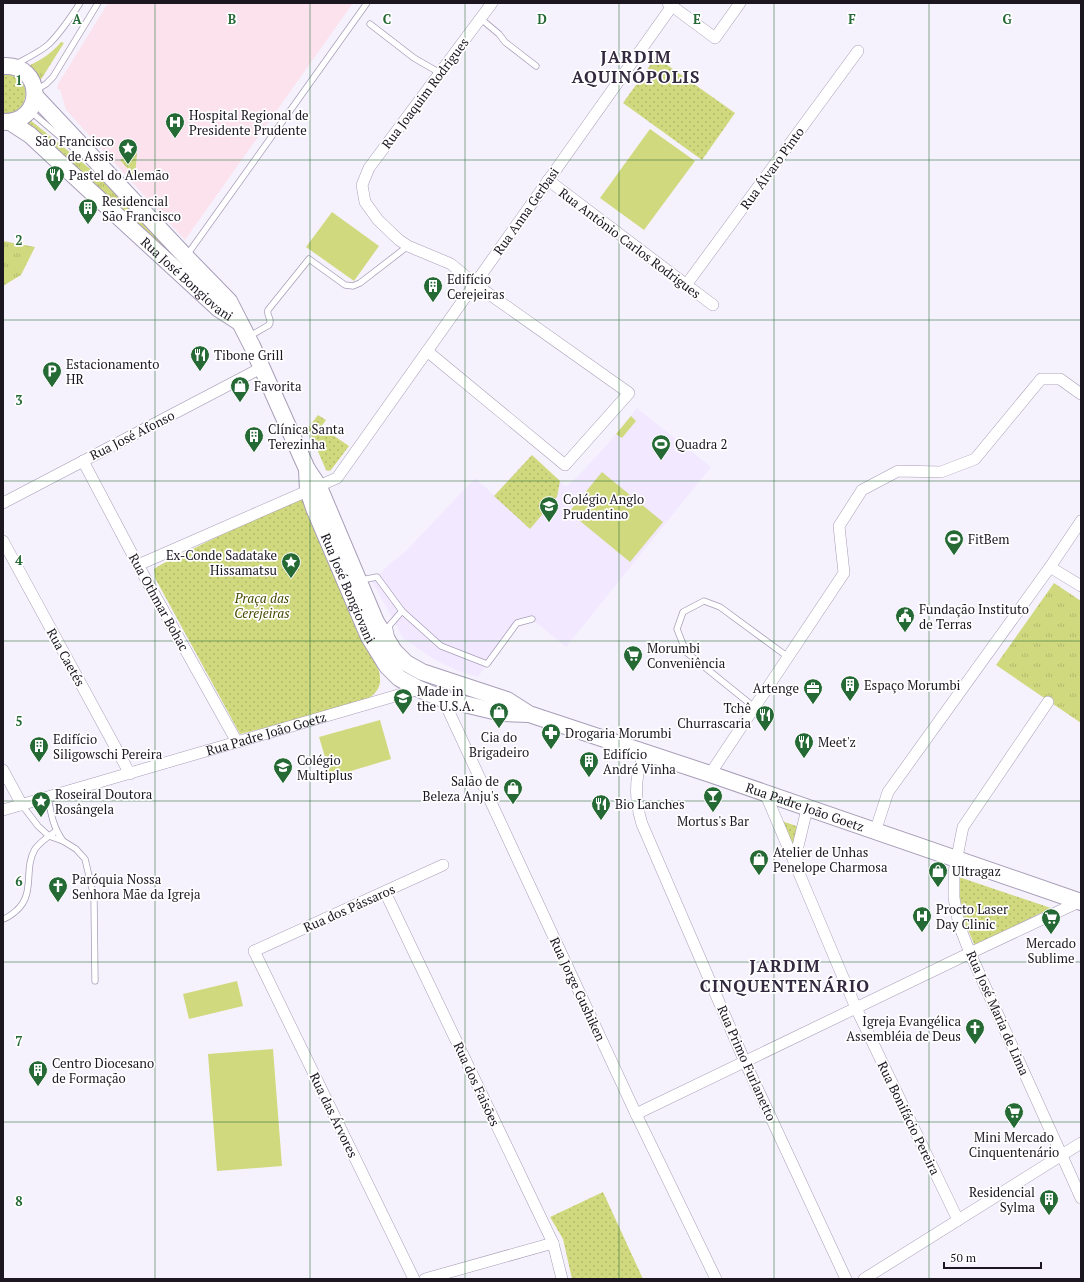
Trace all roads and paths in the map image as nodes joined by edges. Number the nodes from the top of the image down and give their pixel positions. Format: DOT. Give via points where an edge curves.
graph roads {
  1 [pos="80,3"];
  2 [pos="98,3"];
  3 [pos="367,3"];
  4 [pos="492,3"];
  5 [pos="740,3"];
  6 [pos="670,4"];
  7 [pos="480,19"];
  8 [pos="370,24"];
  9 [pos="858,51"];
  10 [pos="7,65"];
  11 [pos="536,66"];
  12 [pos="440,73"];
  13 [pos="35,93"];
  14 [pos="29,111"];
  15 [pos="6,122"];
  16 [pos="109,175"];
  17 [pos="548,180"];
  18 [pos="408,246"];
  19 [pos="186,257"];
  20 [pos="475,284"];
  21 [pos="686,285"];
  22 [pos="713,305"];
  23 [pos="244,330"];
  24 [pos="427,350"];
  25 [pos="261,368"];
  26 [pos="1081,394"];
  27 [pos="82,461"];
  28 [pos="314,488"];
  29 [pos="3,503"];
  30 [pos="1081,521"];
  31 [pos="3,541"];
  32 [pos="138,565"];
  33 [pos="1050,567"];
  34 [pos="358,581"];
  35 [pos="1081,586"];
  36 [pos="402,611"];
  37 [pos="532,619"];
  38 [pos="394,651"];
  39 [pos="788,657"];
  40 [pos="419,689"];
  41 [pos="443,699"];
  42 [pos="1048,702"];
  43 [pos="754,707"];
  44 [pos="529,714"];
  45 [pos="237,742"];
  46 [pos="645,753"];
  47 [pos="3,770"];
  48 [pos="130,774"];
  49 [pos="710,774"];
  50 [pos="766,795"];
  51 [pos="48,797"];
  52 [pos="22,805"];
  53 [pos="807,809"];
  54 [pos="3,810"];
  55 [pos="56,831"];
  56 [pos="875,832"];
  57 [pos="49,836"];
  58 [pos="63,841"];
  59 [pos="957,860"];
  60 [pos="443,865"];
  61 [pos="796,867"];
  62 [pos="385,892"];
  63 [pos="1081,902"];
  64 [pos="3,919"];
  65 [pos="254,951"];
  66 [pos="970,953"];
  67 [pos="95,981"];
  68 [pos="856,1008"];
  69 [pos="745,1062"];
  70 [pos="636,1114"];
  71 [pos="1081,1143"];
  72 [pos="1062,1155"];
  73 [pos="1081,1198"];
  74 [pos="958,1220"];
  75 [pos="553,1243"];
  76 [pos="414,1279"];
  77 [pos="425,1279"];
  78 [pos="562,1279"];
  79 [pos="716,1279"];
  80 [pos="846,1279"];
  81 [pos="864,1279"];
  1 -- 10 [label="lane" via="48,44 33,55"];
  2 -- 13 [label="lane" via="53,77"];
  3 -- 19 [label="lane"];
  4 -- 7 [label="street, Rua Joaquim Rodrigues"];
  5 -- 6 [label="street" via="715,38"];
  6 -- 17 [label="street, Rua Anna Gerbasi"];
  7 -- 11 [label="lane"];
  7 -- 12 [label="street, Rua Joaquim Rodrigues"];
  8 -- 12 [label="lane" via="414,58"];
  9 -- 21 [label="street, Rua Álvaro Pinto"];
  10 -- 13 [label="street, Rua José Bongiovani" via="28,75 33,82"];
  12 -- 18 [label="street, Rua Joaquim Rodrigues" via="369,168 362,185 365,202 378,220"];
  13 -- 14 [label="street"];
  13 -- 16 [label="street, Rua José Bongiovani"];
  14 -- 15 [label="street" via="17,120"];
  14 -- 16 [label="lane"];
  15 -- 23 [label="street, Rua José Bongiovani" via="30,135"];
  16 -- 19 [label="street, Rua José Bongiovani"];
  17 -- 20 [label="street, Rua Anna Gerbasi"];
  17 -- 21 [label="street, Rua Antônio Carlos Rodrigues"];
  18 -- 20 [label="street" via="452,264"];
  18 -- 23 [label="lane" via="353,286 346,284 310,259 268,310 267,314 271,319 269,325"];
  19 -- 23 [label="street, Rua José Bongiovani" via="229,300"];
  20 -- 24 [label="street, Rua Anna Gerbasi"];
  20 -- 24 [label="street" via="630,393 565,466"];
  21 -- 22 [label="street, Rua Antônio Carlos Rodrigues"];
  23 -- 25 [label="street, Rua José Bongiovani"];
  24 -- 28 [label="street, Rua Anna Gerbasi" via="337,478"];
  25 -- 27 [label="street, Rua José Afonso"];
  25 -- 28 [label="street, Rua José Bongiovani"];
  26 -- 39 [label="street" via="1060,379 1041,379 975,459 942,472 898,471 862,490 839,526 844,573"];
  27 -- 29 [label="street, Rua José Afonso"];
  27 -- 32 [label="street, Rua Othmar Bohac"];
  28 -- 32 [label="street, Rua Anna Gerbasi"];
  28 -- 34 [label="street, Rua José Bongiovani"];
  28 -- 40 [label="street, Rua José Bongiovani" via="369,638 387,666 399,678"];
  30 -- 33 [label="street"];
  31 -- 48 [label="street, Rua Caetés"];
  32 -- 45 [label="street, Rua Othmar Bohac"];
  33 -- 35 [label="street"];
  33 -- 56 [label="street" via="888,792"];
  34 -- 36 [label="lane" via="377,577"];
  34 -- 38 [label="street, Rua José Bongiovani" via="376,622"];
  36 -- 37 [label="lane" via="441,646 487,664 517,623"];
  36 -- 38 [label="lane" via="389,626"];
  38 -- 44 [label="street, Rua Padre João Goetz" via="406,663 422,672 507,700"];
  39 -- 43 [label="street"];
  39 -- 43 [label="lane" via="720,607 704,601 683,612 677,629 686,652"];
  40 -- 41 [label="street, Rua Padre João Goetz"];
  40 -- 45 [label="street, Rua Padre João Goetz"];
  41 -- 44 [label="street, Rua Padre João Goetz" via="502,713"];
  41 -- 70 [label="street, Rua Jorge Gushiken"];
  42 -- 59 [label="street, Rua José Maria de Lima" via="964,827"];
  43 -- 49 [label="street"];
  44 -- 46 [label="street, Rua Padre João Goetz"];
  45 -- 48 [label="street, Rua Padre João Goetz"];
  46 -- 49 [label="street, Rua Padre João Goetz"];
  46 -- 69 [label="street, Rua Primo Furlanetto" via="638,774 640,817"];
  47 -- 52 [label="street"];
  48 -- 51 [label="street, Rua Padre João Goetz"];
  49 -- 50 [label="street, Rua Padre João Goetz"];
  50 -- 53 [label="street, Rua Padre João Goetz"];
  50 -- 61 [label="street, Rua Bonifácio Pereira"];
  51 -- 52 [label="street, Rua Padre João Goetz"];
  51 -- 55 [label="lane"];
  52 -- 54 [label="street, Rua Padre João Goetz"];
  52 -- 57 [label="lane"];
  53 -- 56 [label="street, Rua Padre João Goetz"];
  53 -- 61 [label="street"];
  55 -- 57 [label="lane"];
  55 -- 58 [label="lane"];
  56 -- 59 [label="street, Rua Padre João Goetz"];
  57 -- 58 [label="lane"];
  57 -- 64 [label="lane" via="39,844 31,857 26,897 19,908"];
  58 -- 67 [label="lane" via="76,849 84,859 94,897"];
  59 -- 63 [label="street, Rua Padre João Goetz"];
  59 -- 66 [label="street, Rua José Maria de Lima" via="954,872 954,898 959,925"];
  60 -- 62 [label="street, Rua dos Pássaros"];
  61 -- 68 [label="street, Rua Bonifácio Pereira"];
  62 -- 65 [label="street, Rua dos Pássaros"];
  62 -- 75 [label="street, Rua dos Faisões"];
  63 -- 66 [label="street"];
  65 -- 76 [label="street, Rua das Árvores"];
  66 -- 68 [label="street"];
  66 -- 72 [label="street, Rua José Maria de Lima"];
  68 -- 69 [label="street"];
  68 -- 74 [label="street, Rua Bonifácio Pereira"];
  69 -- 70 [label="street"];
  69 -- 80 [label="street, Rua Primo Furlanetto"];
  70 -- 79 [label="street, Rua Jorge Gushiken"];
  71 -- 72 [label="street"];
  72 -- 73 [label="street, Rua José Maria de Lima"];
  72 -- 74 [label="street"];
  74 -- 81 [label="street"];
  75 -- 77 [label="street"];
  75 -- 78 [label="street, Rua dos Faisões"];
}
